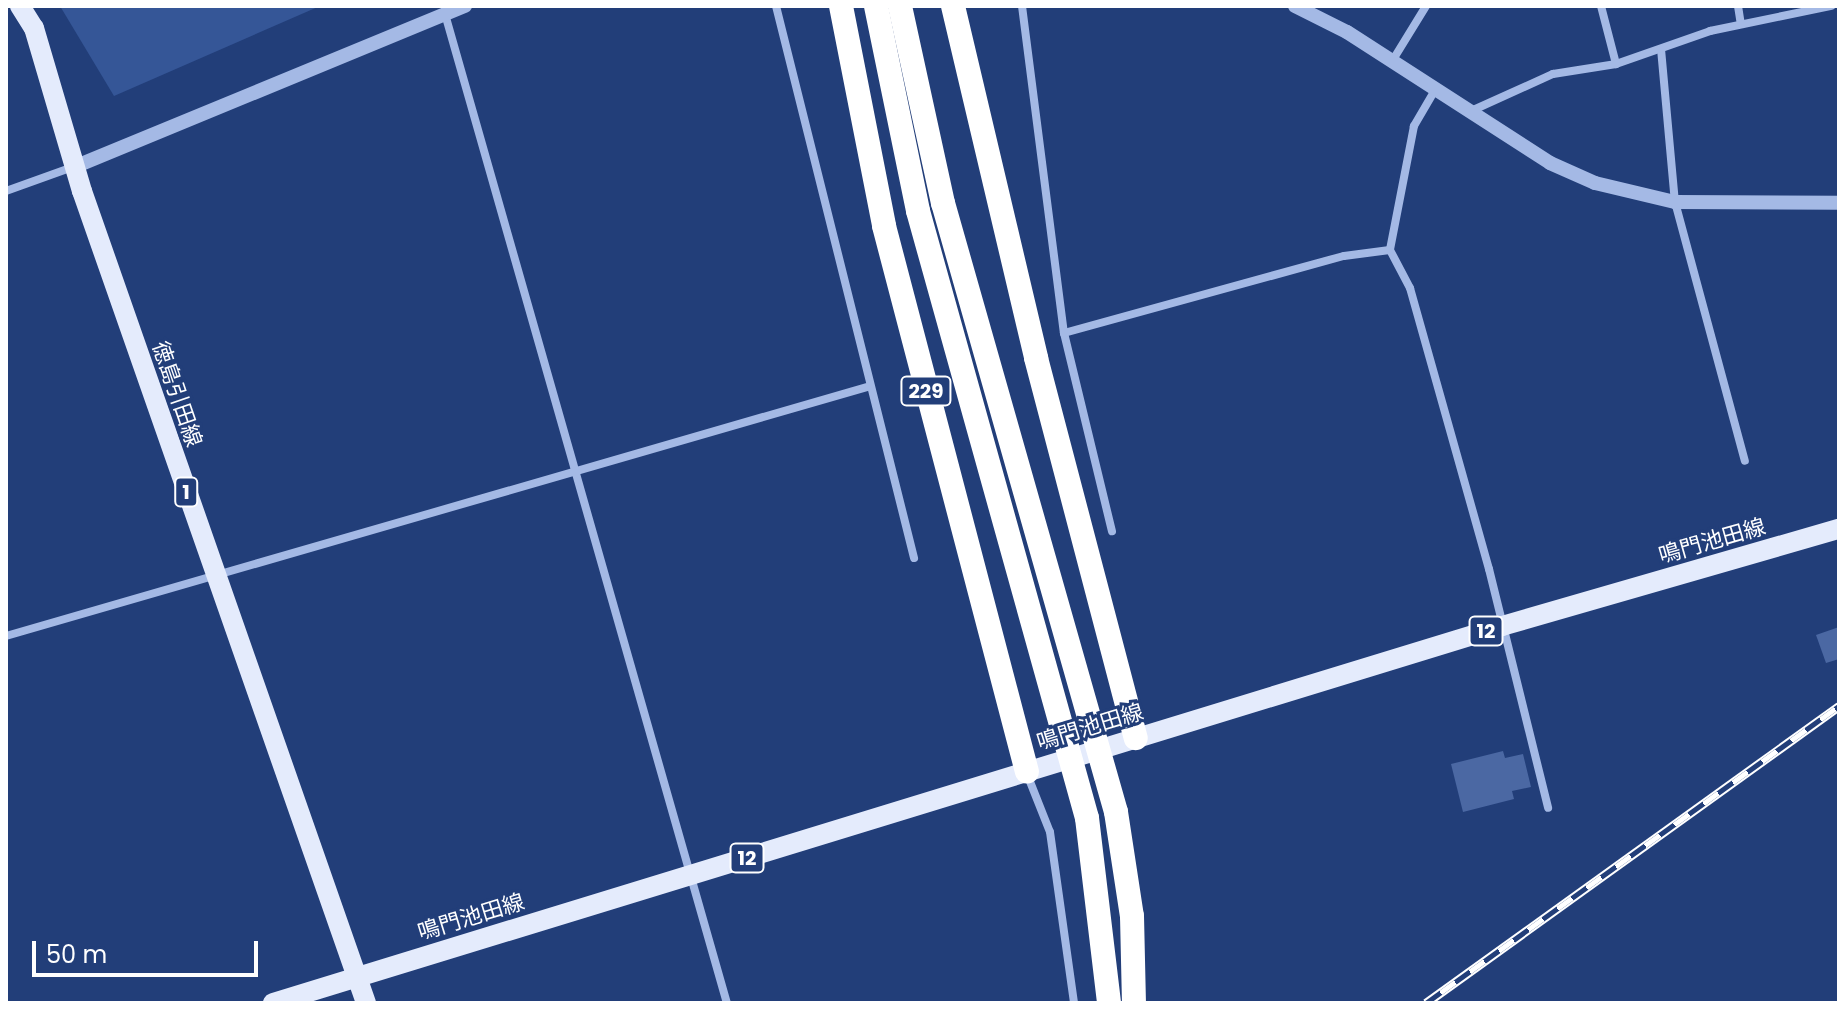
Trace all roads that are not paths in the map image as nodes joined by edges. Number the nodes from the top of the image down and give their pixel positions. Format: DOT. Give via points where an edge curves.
graph roads {
  1 [pos="20,6"];
  2 [pos="465,6"];
  3 [pos="776,6"];
  4 [pos="841,6"];
  5 [pos="876,6"];
  6 [pos="900,6"];
  7 [pos="953,6"];
  8 [pos="1022,6"];
  9 [pos="1295,6"];
  10 [pos="1426,6"];
  11 [pos="1601,6"];
  12 [pos="1738,6"];
  13 [pos="1831,6"];
  14 [pos="445,13"];
  15 [pos="1741,24"];
  16 [pos="1661,49"];
  17 [pos="1391,63"];
  18 [pos="1616,64"];
  19 [pos="1435,90"];
  20 [pos="1471,111"];
  21 [pos="74,167"];
  22 [pos="6,191"];
  23 [pos="1675,202"];
  24 [pos="1839,203"];
  25 [pos="1390,250"];
  26 [pos="1064,333"];
  27 [pos="867,387"];
  28 [pos="1745,461"];
  29 [pos="579,473"];
  30 [pos="1839,529"];
  31 [pos="1112,531"];
  32 [pos="914,558"];
  33 [pos="215,577"];
  34 [pos="1502,626"];
  35 [pos="6,636"];
  36 [pos="1136,738"];
  37 [pos="1027,772"];
  38 [pos="1548,808"];
  39 [pos="693,874"];
  40 [pos="358,977"];
  41 [pos="273,1003"];
  42 [pos="366,1003"];
  43 [pos="727,1003"];
  44 [pos="1074,1003"];
  45 [pos="1109,1003"];
  46 [pos="1134,1003"];
  1 -- 21 [label="main road, 徳島引田線 / 1" via="34,28"];
  2 -- 14 [label="street"];
  3 -- 27 [label="street"];
  4 -- 37 [label="highway, 229" via="884,226"];
  5 -- 45 [label="highway, bridge" via="918,211 1087,818"];
  6 -- 46 [label="highway, bridge" via="943,203 1116,812 1132,916"];
  7 -- 36 [label="highway" via="1036,358"];
  8 -- 26 [label="street"];
  9 -- 17 [label="street" via="1347,32"];
  10 -- 17 [label="street"];
  11 -- 18 [label="street"];
  12 -- 15 [label="street"];
  13 -- 15 [label="street"];
  14 -- 21 [label="street"];
  14 -- 29 [label="street"];
  15 -- 16 [label="street"];
  16 -- 18 [label="street"];
  16 -- 23 [label="street"];
  17 -- 19 [label="street"];
  18 -- 20 [label="street" via="1553,74"];
  19 -- 20 [label="street"];
  19 -- 25 [label="street" via="1414,126"];
  20 -- 23 [label="street" via="1550,163 1595,183"];
  21 -- 22 [label="street"];
  21 -- 33 [label="main road, 徳島引田線 / 1"];
  23 -- 24 [label="street"];
  23 -- 28 [label="street"];
  25 -- 26 [label="street" via="1344,256"];
  25 -- 34 [label="street" via="1410,288"];
  26 -- 31 [label="street"];
  27 -- 29 [label="street"];
  27 -- 32 [label="street"];
  29 -- 33 [label="street"];
  29 -- 39 [label="street"];
  30 -- 34 [label="main road, 鳴門池田線 / 12"];
  33 -- 35 [label="street"];
  33 -- 40 [label="main road, 徳島引田線 / 1"];
  34 -- 36 [label="main road, 鳴門池田線 / 12"];
  34 -- 38 [label="street"];
  36 -- 37 [label="main road, 鳴門池田線 / 12"];
  37 -- 39 [label="main road, 鳴門池田線 / 12"];
  37 -- 44 [label="street" via="1050,832"];
  39 -- 40 [label="main road, 鳴門池田線 / 12"];
  39 -- 43 [label="street"];
  40 -- 41 [label="main road"];
  40 -- 42 [label="main road, 徳島引田線 / 1"];
}
